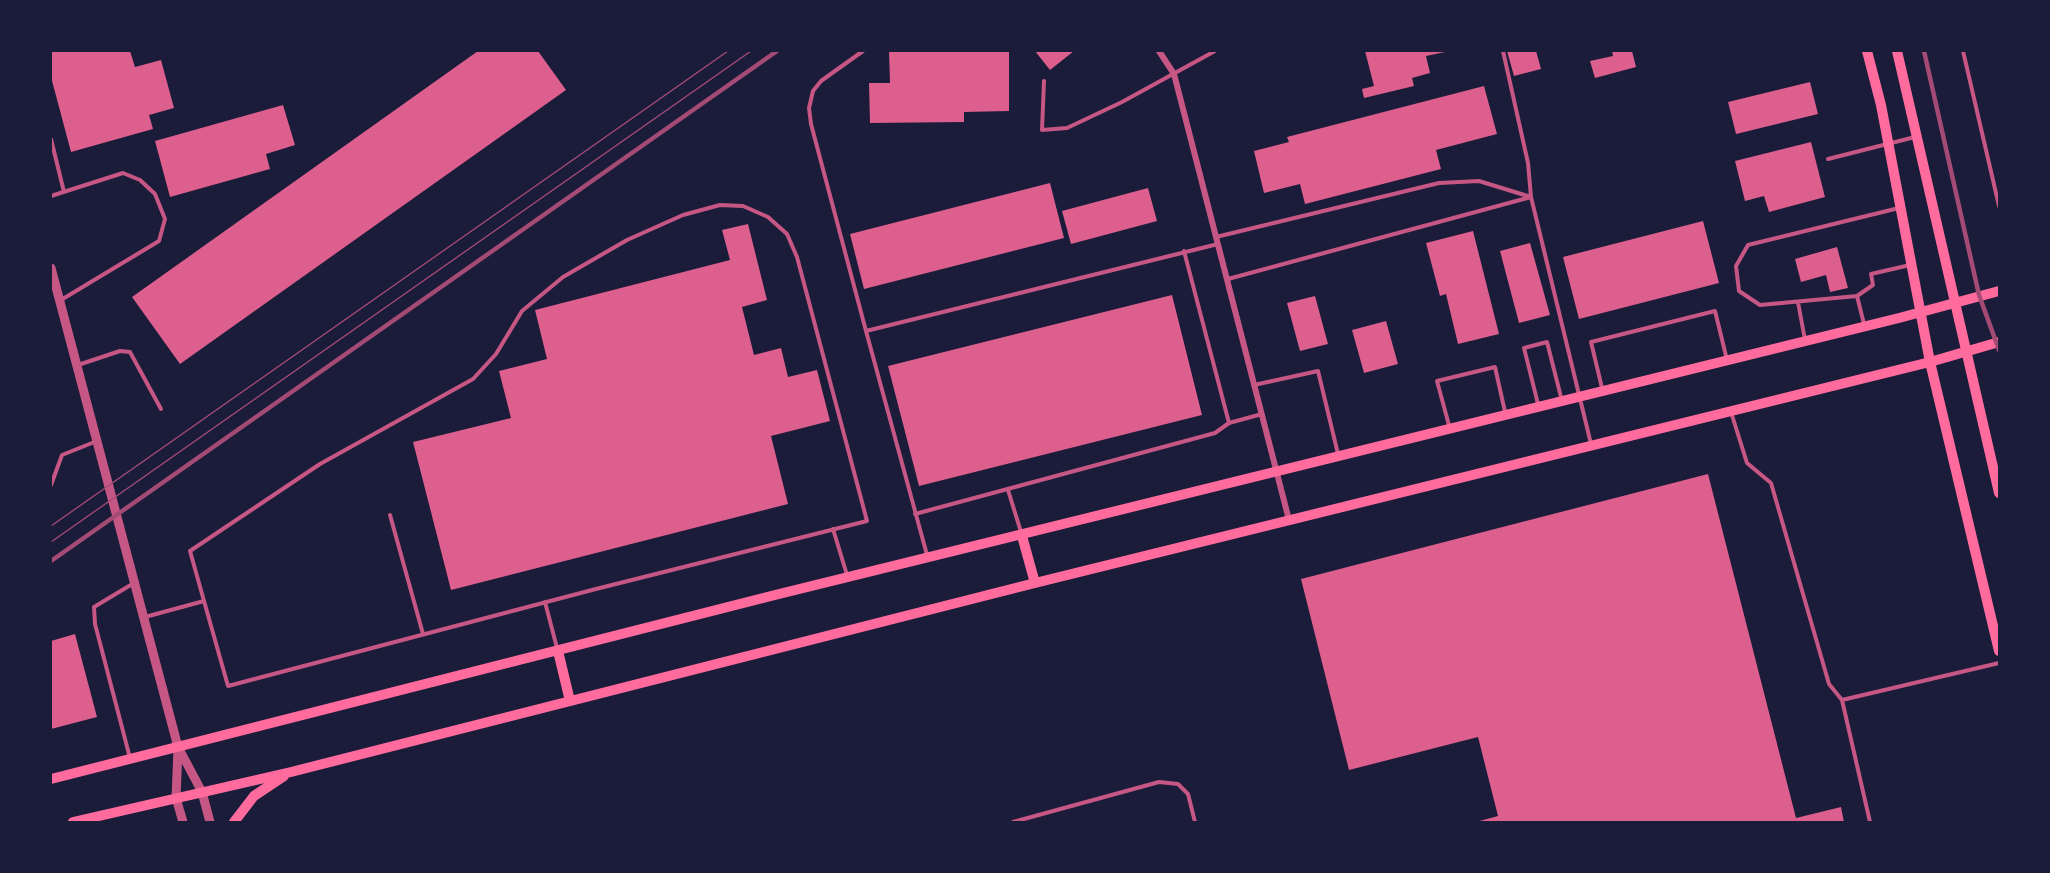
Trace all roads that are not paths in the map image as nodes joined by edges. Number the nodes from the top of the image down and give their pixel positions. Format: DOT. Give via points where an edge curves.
graph roads {
  1 [pos="863,51"];
  2 [pos="1159,51"];
  3 [pos="1215,51"];
  4 [pos="1503,51"];
  5 [pos="1867,51"];
  6 [pos="1897,51"];
  7 [pos="1963,51"];
  8 [pos="1174,74"];
  9 [pos="1044,81"];
  10 [pos="1918,136"];
  11 [pos="51,139"];
  12 [pos="1888,144"];
  13 [pos="1828,159"];
  14 [pos="63,192"];
  15 [pos="51,196"];
  16 [pos="1531,197"];
  17 [pos="1999,206"];
  18 [pos="1900,208"];
  19 [pos="1217,241"];
  20 [pos="1184,251"];
  21 [pos="1911,265"];
  22 [pos="51,267"];
  23 [pos="1227,280"];
  24 [pos="53,284"];
  25 [pos="1999,291"];
  26 [pos="1857,296"];
  27 [pos="60,301"];
  28 [pos="1798,302"];
  29 [pos="1956,302"];
  30 [pos="1920,313"];
  31 [pos="1865,327"];
  32 [pos="867,331"];
  33 [pos="1806,342"];
  34 [pos="1999,342"];
  35 [pos="1965,352"];
  36 [pos="1728,361"];
  37 [pos="1930,362"];
  38 [pos="77,365"];
  39 [pos="1254,385"];
  40 [pos="1603,392"];
  41 [pos="1579,398"];
  42 [pos="1562,402"];
  43 [pos="1539,408"];
  44 [pos="162,409"];
  45 [pos="1731,411"];
  46 [pos="1262,414"];
  47 [pos="1506,416"];
  48 [pos="1229,423"];
  49 [pos="1450,430"];
  50 [pos="98,441"];
  51 [pos="1592,445"];
  52 [pos="1339,457"];
  53 [pos="1277,472"];
  54 [pos="51,485"];
  55 [pos="1008,490"];
  56 [pos="1999,493"];
  57 [pos="915,514"];
  58 [pos="390,515"];
  59 [pos="1289,520"];
  60 [pos="833,529"];
  61 [pos="1022,536"];
  62 [pos="928,558"];
  63 [pos="847,577"];
  64 [pos="135,582"];
  65 [pos="1035,582"];
  66 [pos="204,601"];
  67 [pos="545,602"];
  68 [pos="144,617"];
  69 [pos="423,634"];
  70 [pos="558,651"];
  71 [pos="1999,651"];
  72 [pos="1999,663"];
  73 [pos="570,700"];
  74 [pos="1842,700"];
  75 [pos="178,747"];
  76 [pos="130,759"];
  77 [pos="291,772"];
  78 [pos="51,779"];
  79 [pos="202,792"];
  80 [pos="176,798"];
  81 [pos="74,822"];
  82 [pos="183,822"];
  83 [pos="210,822"];
  84 [pos="234,822"];
  85 [pos="1013,822"];
  86 [pos="1195,822"];
  87 [pos="1870,822"];
  1 -- 32 [label="lane" via="821,81 813,91 809,108"];
  2 -- 8 [label="street"];
  3 -- 8 [label="lane"];
  4 -- 16 [label="lane" via="1528,163"];
  5 -- 12 [label="main road"];
  6 -- 10 [label="main road"];
  7 -- 17 [label="lane"];
  8 -- 9 [label="lane" via="1090,119 1066,128 1042,130"];
  8 -- 19 [label="street"];
  10 -- 12 [label="lane"];
  10 -- 29 [label="main road"];
  11 -- 14 [label="lane"];
  12 -- 13 [label="lane"];
  12 -- 18 [label="main road"];
  14 -- 15 [label="lane"];
  14 -- 27 [label="lane" via="123,173 140,180 155,194 165,219 159,241"];
  16 -- 19 [label="lane" via="1479,181 1440,183"];
  16 -- 23 [label="lane"];
  16 -- 41 [label="lane"];
  18 -- 21 [label="main road"];
  18 -- 28 [label="lane" via="1748,245 1736,266 1739,291 1760,305"];
  19 -- 20 [label="lane"];
  19 -- 23 [label="street"];
  20 -- 32 [label="lane"];
  20 -- 48 [label="lane"];
  21 -- 26 [label="lane" via="1871,274 1873,285"];
  21 -- 30 [label="main road"];
  22 -- 24 [label="street"];
  23 -- 39 [label="street"];
  24 -- 27 [label="street"];
  25 -- 29 [label="main road"];
  26 -- 28 [label="lane"];
  26 -- 31 [label="lane"];
  27 -- 38 [label="street"];
  28 -- 33 [label="lane"];
  29 -- 30 [label="main road"];
  29 -- 35 [label="main road"];
  30 -- 31 [label="main road"];
  30 -- 37 [label="main road"];
  31 -- 33 [label="main road"];
  32 -- 57 [label="lane"];
  33 -- 36 [label="main road"];
  34 -- 35 [label="main road"];
  35 -- 37 [label="main road"];
  35 -- 56 [label="main road"];
  36 -- 40 [label="main road"];
  36 -- 40 [label="lane" via="1715,311 1602,339 1591,342"];
  37 -- 45 [label="main road"];
  37 -- 71 [label="main road"];
  38 -- 44 [label="lane" via="120,351 130,352"];
  38 -- 50 [label="street"];
  39 -- 46 [label="street"];
  39 -- 52 [label="lane" via="1317,370"];
  40 -- 41 [label="main road"];
  41 -- 42 [label="main road"];
  41 -- 51 [label="lane"];
  42 -- 43 [label="main road"];
  42 -- 43 [label="lane" via="1547,342 1524,348"];
  43 -- 47 [label="main road"];
  45 -- 51 [label="main road"];
  45 -- 74 [label="lane" via="1747,464 1771,483 1829,684"];
  46 -- 48 [label="lane"];
  46 -- 53 [label="street"];
  47 -- 49 [label="main road"];
  47 -- 49 [label="lane" via="1495,367 1437,381"];
  48 -- 55 [label="lane" via="1215,433"];
  49 -- 52 [label="main road"];
  50 -- 54 [label="lane" via="62,455"];
  50 -- 64 [label="street"];
  51 -- 59 [label="main road"];
  52 -- 53 [label="main road"];
  53 -- 59 [label="street"];
  53 -- 61 [label="main road"];
  55 -- 57 [label="lane"];
  55 -- 61 [label="lane"];
  57 -- 62 [label="lane"];
  58 -- 69 [label="lane"];
  59 -- 65 [label="main road"];
  60 -- 63 [label="lane"];
  60 -- 66 [label="lane" via="867,521 797,257 787,234 768,217 743,206 720,205 683,215 627,240 563,277 522,311 495,354 473,379 320,464 190,551"];
  60 -- 67 [label="lane"];
  61 -- 62 [label="main road"];
  61 -- 65 [label="main road"];
  62 -- 63 [label="main road"];
  63 -- 70 [label="main road"];
  64 -- 68 [label="street"];
  64 -- 76 [label="lane" via="94,606 95,624"];
  65 -- 73 [label="main road"];
  66 -- 68 [label="lane"];
  66 -- 69 [label="lane" via="228,686"];
  67 -- 69 [label="lane"];
  67 -- 70 [label="lane"];
  68 -- 75 [label="street"];
  70 -- 73 [label="main road"];
  70 -- 75 [label="main road"];
  72 -- 74 [label="lane"];
  73 -- 77 [label="main road"];
  74 -- 87 [label="lane"];
  75 -- 76 [label="main road"];
  75 -- 79 [label="street"];
  75 -- 80 [label="street"];
  76 -- 78 [label="main road"];
  77 -- 79 [label="main road"];
  77 -- 84 [label="main road" via="255,796"];
  79 -- 80 [label="main road"];
  79 -- 83 [label="street"];
  80 -- 81 [label="main road"];
  80 -- 82 [label="street"];
  85 -- 86 [label="lane" via="1159,782 1178,784 1188,794"];
}
